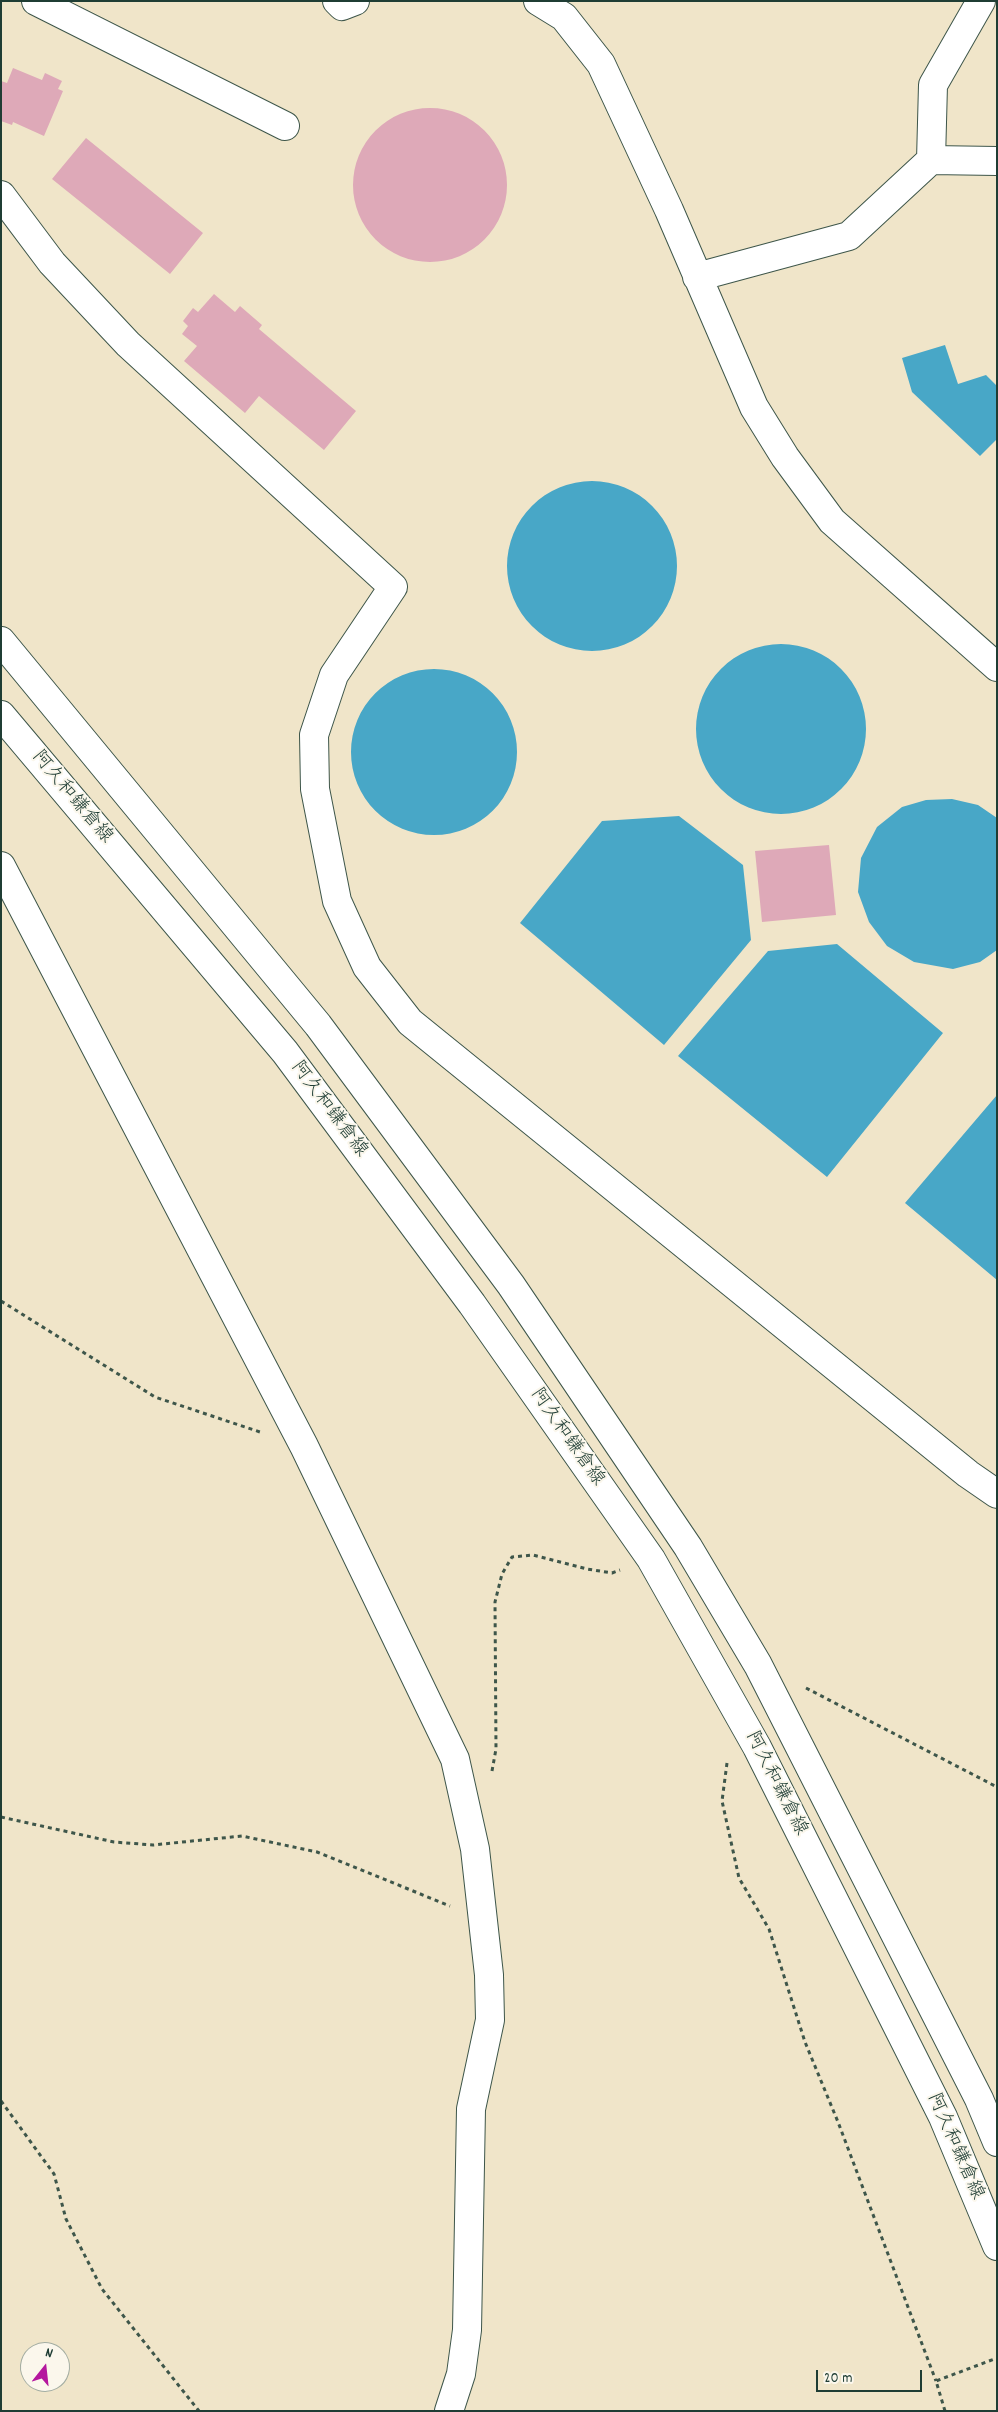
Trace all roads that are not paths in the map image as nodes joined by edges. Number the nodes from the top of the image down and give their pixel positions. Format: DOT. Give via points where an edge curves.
graph roads {
  1 [pos="36,1"];
  2 [pos="337,1"];
  3 [pos="355,1"];
  4 [pos="538,1"];
  5 [pos="981,1"];
  6 [pos="284,126"];
  7 [pos="931,160"];
  8 [pos="997,161"];
  9 [pos="1,195"];
  10 [pos="697,277"];
  11 [pos="1,641"];
  12 [pos="997,667"];
  13 [pos="1,715"];
  14 [pos="1,866"];
  15 [pos="997,1494"];
  16 [pos="997,2142"];
  17 [pos="997,2246"];
  18 [pos="449,2411"];
  1 -- 6 [label="main road"];
  2 -- 3 [label="main road" via="342,6"];
  4 -- 10 [label="main road" via="564,17 601,64"];
  5 -- 7 [label="main road" via="933,85"];
  7 -- 8 [label="main road"];
  7 -- 10 [label="main road" via="849,236"];
  9 -- 15 [label="main road" via="52,263 128,344 393,587 334,675 314,735 315,789 337,901 367,966 410,1022 968,1474"];
  10 -- 12 [label="main road" via="754,407 785,457 832,521"];
  11 -- 16 [label="main road, 阿久和鎌倉線" via="318,1025 511,1284 688,1547 758,1665 979,2099"];
  13 -- 17 [label="main road, 阿久和鎌倉線" via="285,1052 472,1304 651,1560 744,1723 943,2117"];
  14 -- 18 [label="main road" via="304,1446 455,1759 476,1849 489,1976 490,2020 471,2109 467,2330 461,2374"];
}
